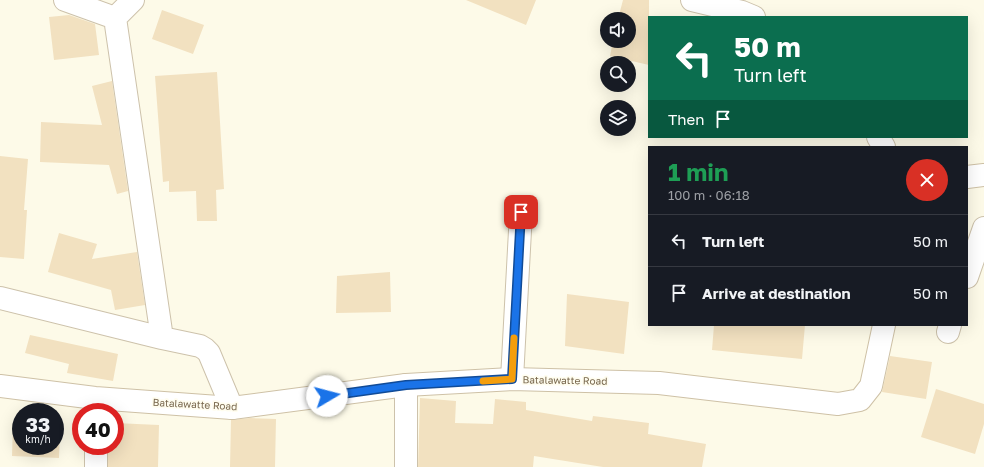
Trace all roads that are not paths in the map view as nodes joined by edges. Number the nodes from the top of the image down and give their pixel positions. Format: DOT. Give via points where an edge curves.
graph roads {
  1 [pos="65,0"];
  2 [pos="133,0"];
  3 [pos="692,0"];
  4 [pos="752,16"];
  5 [pos="115,18"];
  6 [pos="984,175"];
  7 [pos="968,177"];
  8 [pos="521,212"];
  9 [pos="984,228"];
  10 [pos="968,274"];
  11 [pos="0,298"];
  12 [pos="884,326"];
  13 [pos="162,338"];
  14 [pos="512,379"];
  15 [pos="406,385"];
  16 [pos="0,386"];
  17 [pos="85,403"];
  18 [pos="124,406"];
  19 [pos="232,408"];
  20 [pos="96,455"];
  21 [pos="96,467"];
  22 [pos="406,467"];
  1 -- 5 [label="street"];
  2 -- 5 [label="street"];
  3 -- 4 [label="street"];
  5 -- 13 [label="street"];
  6 -- 7 [label="street"];
  8 -- 14 [label="street"];
  9 -- 10 [label="street"];
  11 -- 13 [label="street"];
  12 -- 14 [label="street, Batalawatte Road" via="870,386 860,400 838,404 659,383"];
  13 -- 19 [label="street" via="205,349"];
  14 -- 15 [label="street, Batalawatte Road"];
  15 -- 19 [label="street, Batalawatte Road"];
  15 -- 22 [label="street"];
  16 -- 17 [label="street, Batalawatte Road"];
  18 -- 19 [label="street, Batalawatte Road"];
  20 -- 21 [label="street"];
}
